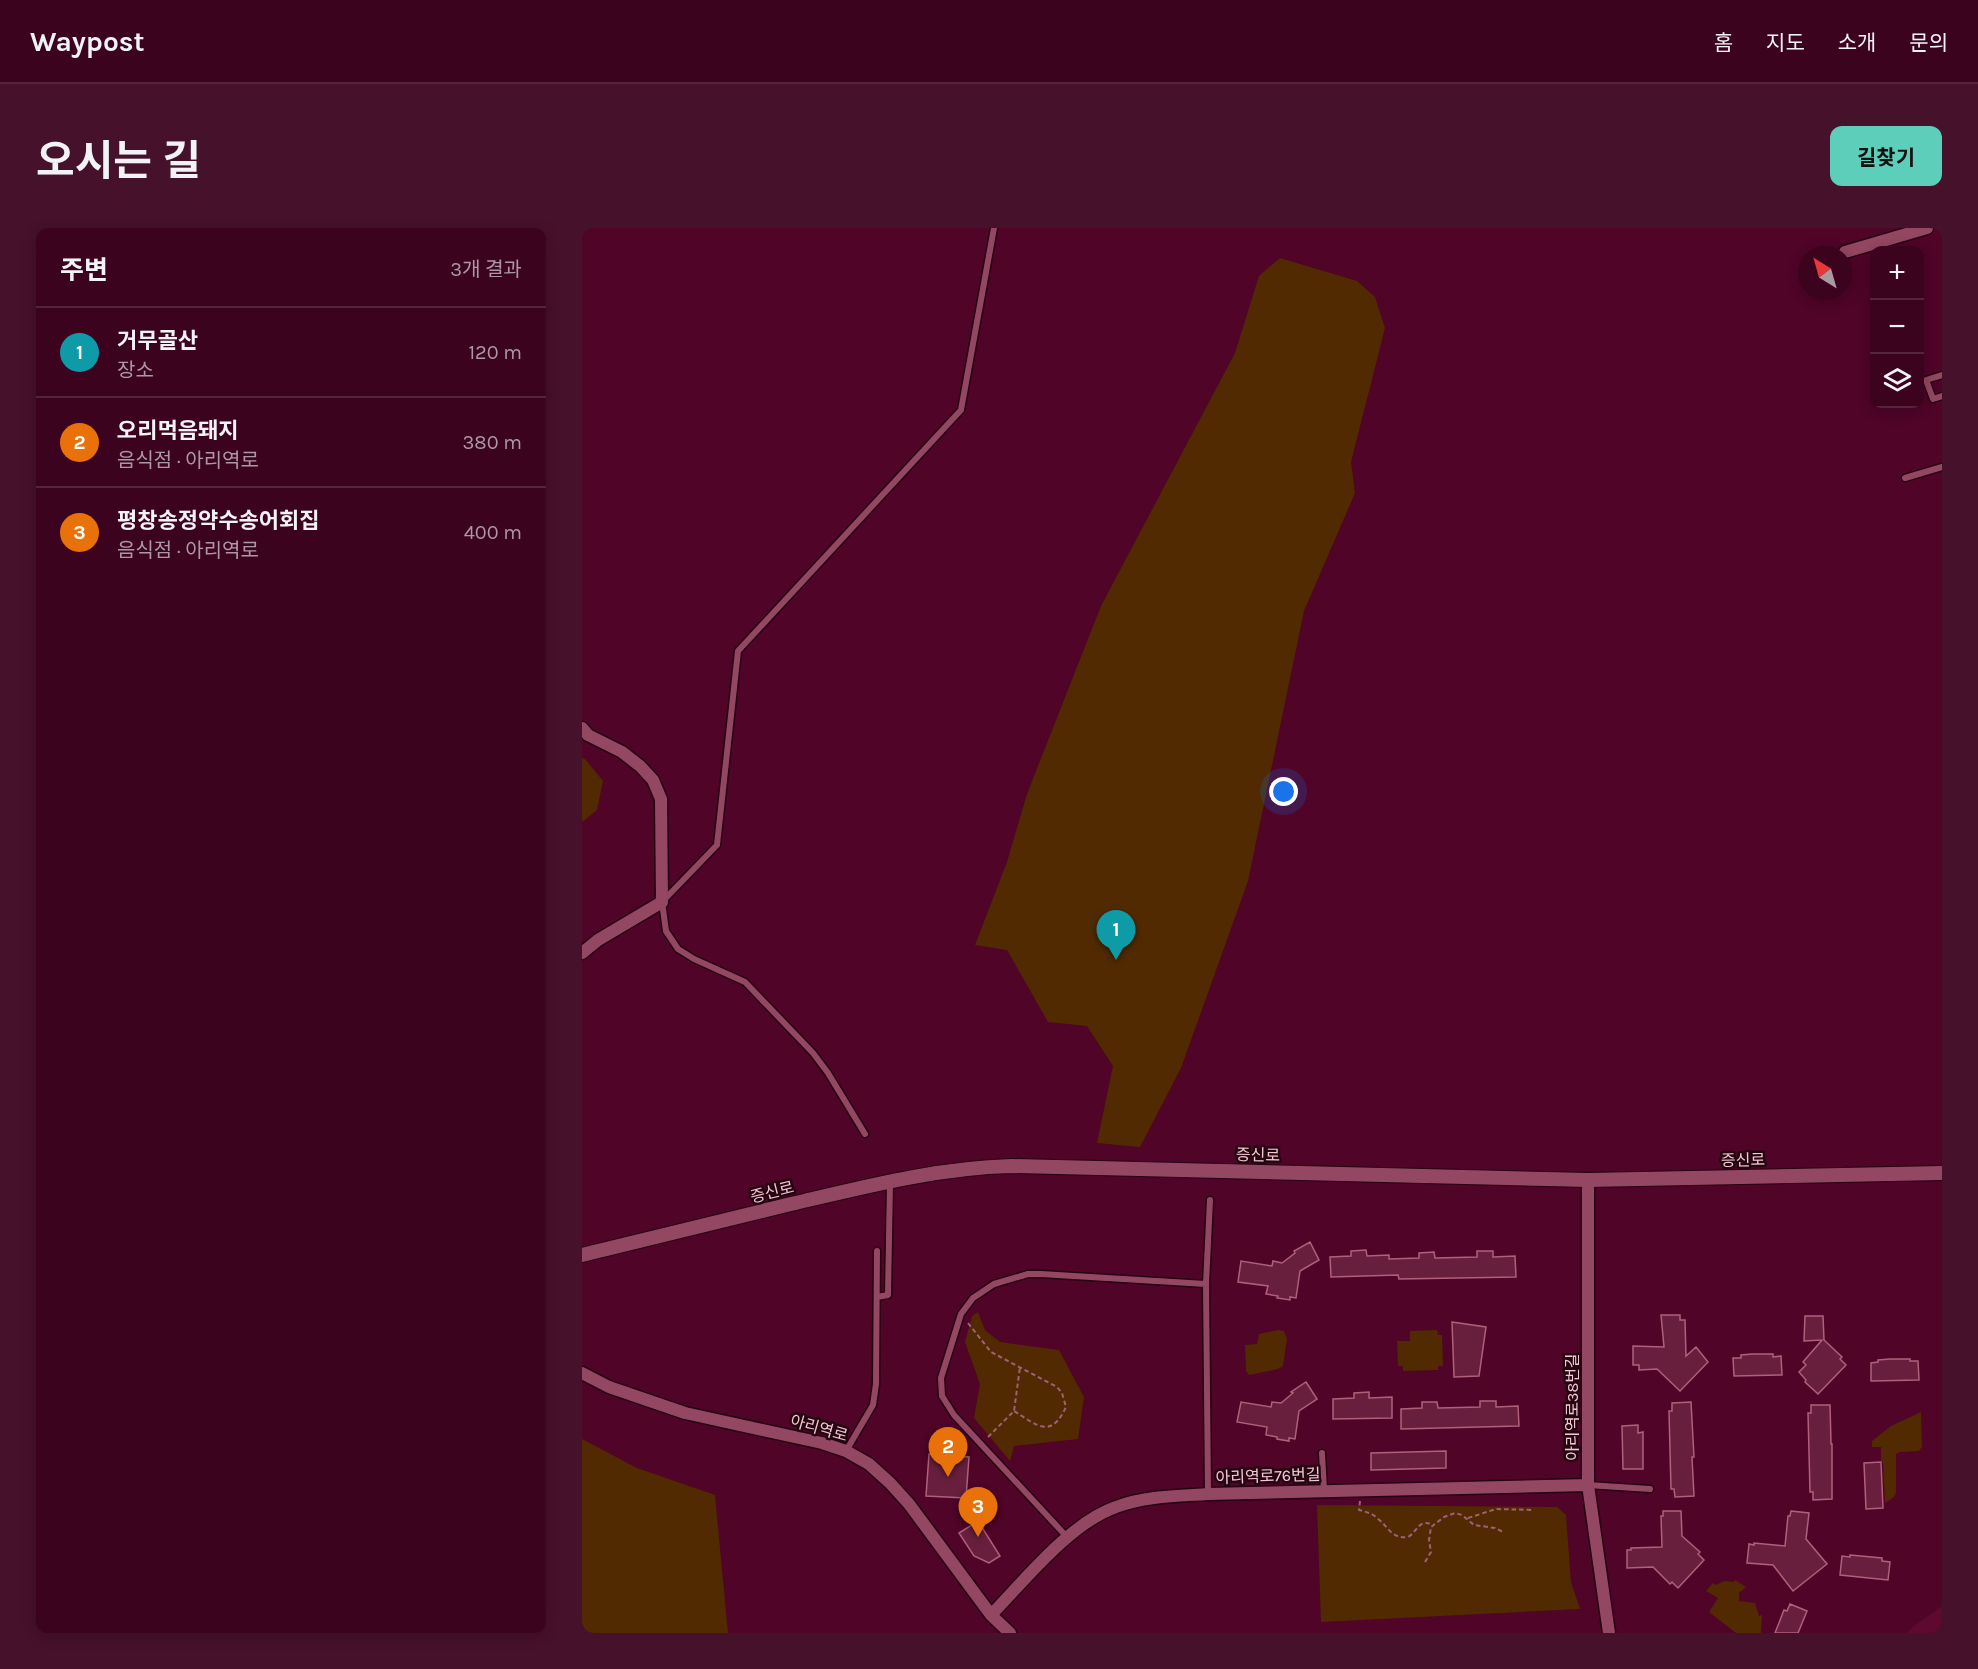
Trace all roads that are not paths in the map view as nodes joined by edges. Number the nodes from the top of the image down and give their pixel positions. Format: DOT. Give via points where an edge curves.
graph roads {
  1 [pos="994,228"];
  2 [pos="1927,228"];
  3 [pos="1852,250"];
  4 [pos="1942,375"];
  5 [pos="1942,396"];
  6 [pos="1942,467"];
  7 [pos="1905,478"];
  8 [pos="582,728"];
  9 [pos="662,902"];
  10 [pos="582,953"];
  11 [pos="865,1134"];
  12 [pos="1942,1173"];
  13 [pos="1588,1180"];
  14 [pos="890,1182"];
  15 [pos="1210,1200"];
  16 [pos="877,1251"];
  17 [pos="582,1255"];
  18 [pos="1206,1284"];
  19 [pos="877,1297"];
  20 [pos="582,1373"];
  21 [pos="846,1451"];
  22 [pos="1322,1453"];
  23 [pos="1588,1485"];
  24 [pos="1650,1489"];
  25 [pos="1324,1490"];
  26 [pos="1208,1494"];
  27 [pos="1067,1537"];
  28 [pos="991,1615"];
  29 [pos="1010,1633"];
  30 [pos="1609,1633"];
  1 -- 9 [label="lane" via="961,410 738,651 717,845"];
  2 -- 3 [label="street"];
  4 -- 5 [label="lane" via="1926,380 1933,399"];
  6 -- 7 [label="lane"];
  8 -- 9 [label="street" via="640,766 661,799"];
  9 -- 10 [label="street"];
  9 -- 11 [label="lane" via="666,931 678,949 745,982 813,1053"];
  12 -- 13 [label="street, 증신로"];
  13 -- 14 [label="street, 증신로" via="1011,1166 973,1167"];
  13 -- 23 [label="street, 아리역로38번길"];
  14 -- 17 [label="street, 증신로"];
  14 -- 19 [label="lane" via="888,1296"];
  15 -- 18 [label="lane"];
  16 -- 19 [label="lane"];
  18 -- 26 [label="lane"];
  18 -- 27 [label="lane" via="1028,1274 994,1284 974,1298 961,1314 942,1378 942,1396 954,1415"];
  19 -- 21 [label="lane" via="873,1405"];
  20 -- 21 [label="street, 아리역로" via="609,1387 685,1413"];
  21 -- 28 [label="street, 아리역로" via="869,1464 909,1504"];
  22 -- 25 [label="lane"];
  23 -- 24 [label="lane"];
  23 -- 25 [label="street, 아리역로76번길"];
  23 -- 30 [label="street, 아리역로38번길"];
  25 -- 26 [label="street, 아리역로76번길"];
  26 -- 27 [label="street, 아리역로76번길" via="1169,1496 1115,1507"];
  27 -- 28 [label="street, 아리역로76번길"];
  28 -- 29 [label="street, 아리역로"];
}
